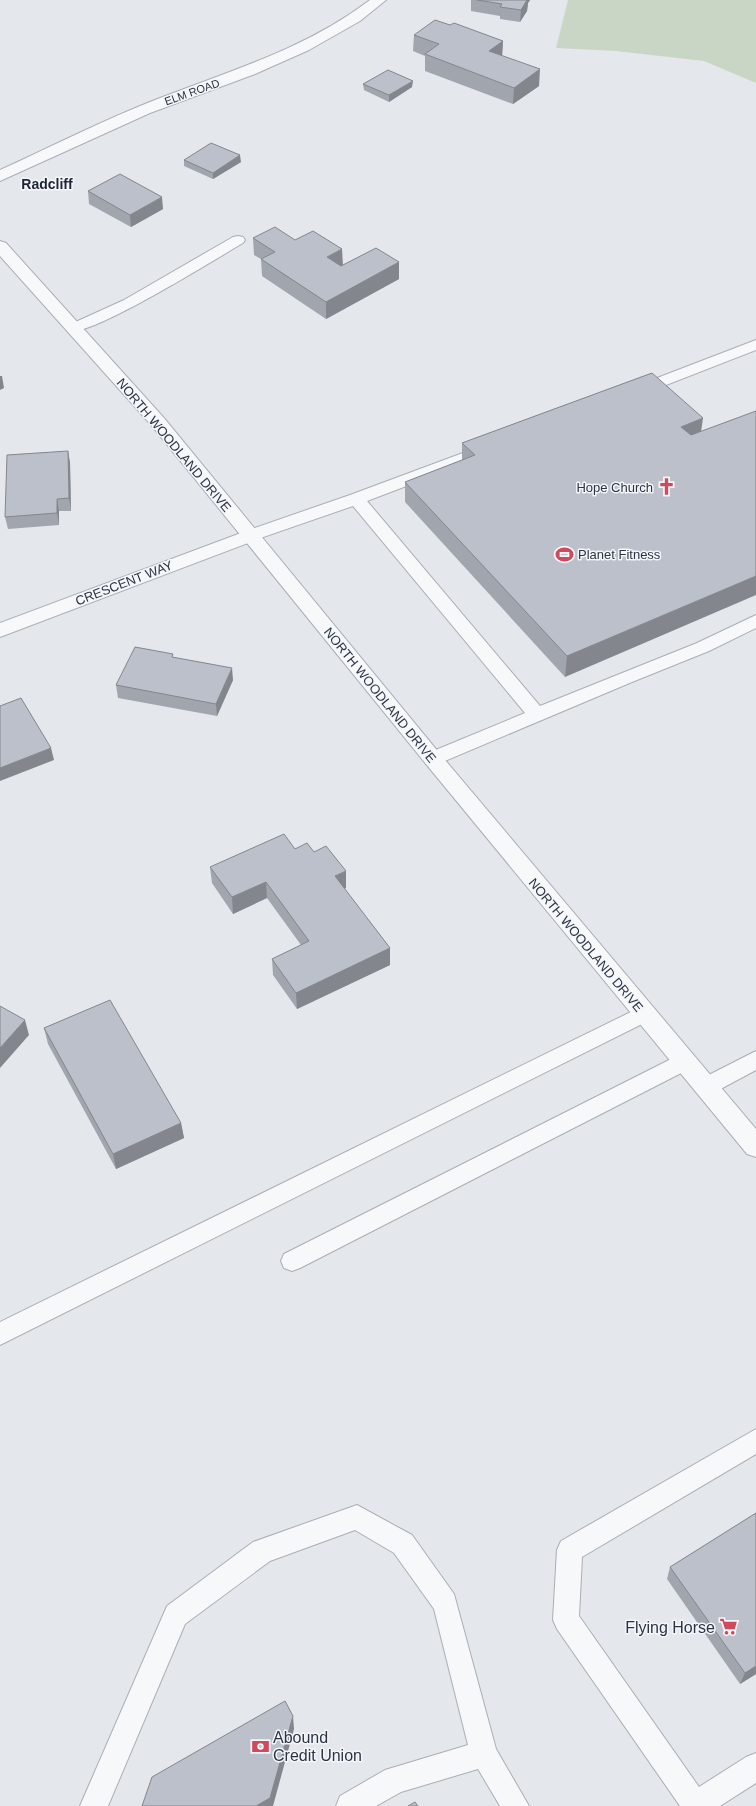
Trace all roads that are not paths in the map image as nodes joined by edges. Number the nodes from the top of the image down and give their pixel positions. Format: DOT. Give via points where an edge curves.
graph roads {
  1 [pos="379,0"];
  2 [pos="0,176"];
  3 [pos="238,240"];
  4 [pos="0,246"];
  5 [pos="74,328"];
  6 [pos="756,345"];
  7 [pos="623,396"];
  8 [pos="504,442"];
  9 [pos="356,499"];
  10 [pos="249,536"];
  11 [pos="756,621"];
  12 [pos="0,630"];
  13 [pos="537,715"];
  14 [pos="432,759"];
  15 [pos="644,1014"];
  16 [pos="756,1060"];
  17 [pos="683,1062"];
  18 [pos="705,1087"];
  19 [pos="756,1147"];
  20 [pos="292,1261"];
  21 [pos="0,1334"];
  22 [pos="756,1441"];
  23 [pos="484,1754"];
  24 [pos="756,1767"];
  25 [pos="94,1806"];
  26 [pos="350,1806"];
  27 [pos="515,1806"];
  28 [pos="696,1806"];
  1 -- 2 [label="street, ELM ROAD" via="336,32 305,48 110,124"];
  3 -- 5 [label="lane" via="130,303"];
  4 -- 5 [label="street, NORTH WOODLAND DRIVE"];
  5 -- 10 [label="street, NORTH WOODLAND DRIVE" via="158,422"];
  6 -- 7 [label="lane"];
  8 -- 9 [label="lane"];
  9 -- 10 [label="lane"];
  9 -- 13 [label="lane"];
  10 -- 12 [label="street, CRESCENT WAY"];
  10 -- 14 [label="street, NORTH WOODLAND DRIVE"];
  11 -- 13 [label="lane" via="703,647"];
  13 -- 14 [label="lane"];
  14 -- 15 [label="street, NORTH WOODLAND DRIVE"];
  15 -- 17 [label="street, NORTH WOODLAND DRIVE"];
  15 -- 21 [label="lane"];
  16 -- 18 [label="lane"];
  17 -- 18 [label="street, NORTH WOODLAND DRIVE"];
  17 -- 20 [label="lane"];
  18 -- 19 [label="street, NORTH WOODLAND DRIVE"];
  22 -- 28 [label="lane" via="570,1550 566,1620"];
  23 -- 25 [label="lane" via="445,1603 403,1544 357,1517 262,1551 176,1615"];
  23 -- 26 [label="lane" via="394,1780"];
  23 -- 27 [label="lane"];
  24 -- 28 [label="lane"];
}
